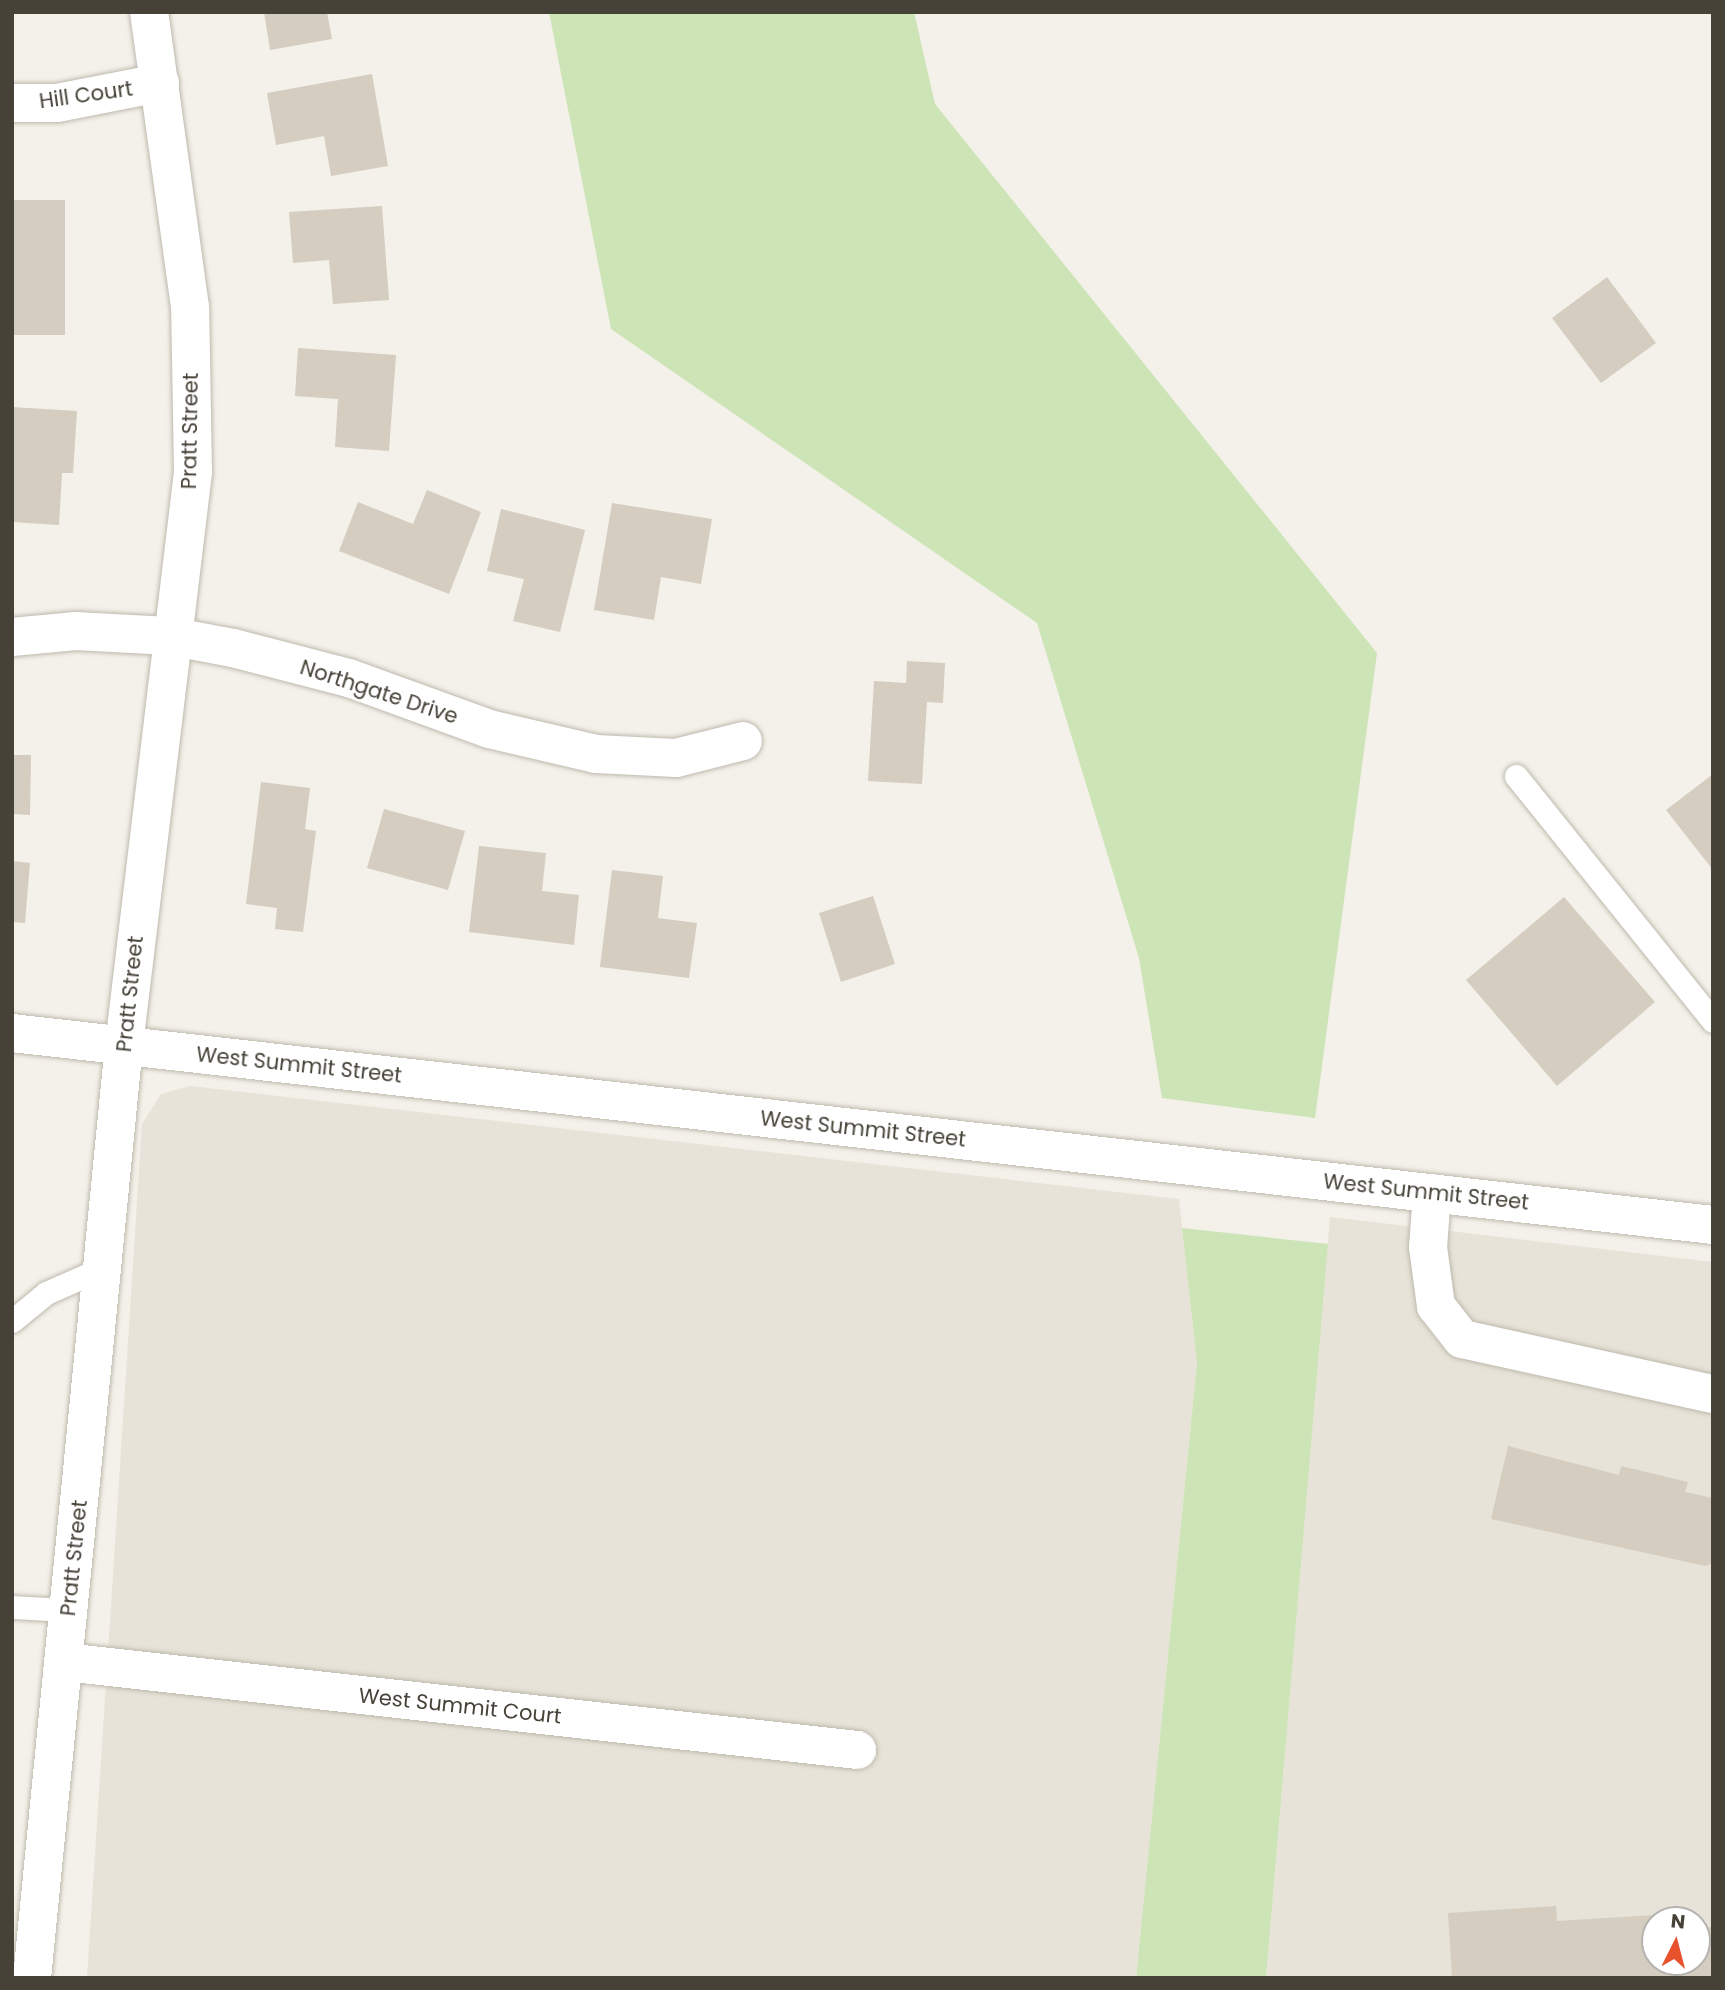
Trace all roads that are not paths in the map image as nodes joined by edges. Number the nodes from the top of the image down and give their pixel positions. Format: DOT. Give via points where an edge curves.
graph roads {
  1 [pos="149,12"];
  2 [pos="160,83"];
  3 [pos="12,103"];
  4 [pos="169,636"];
  5 [pos="12,637"];
  6 [pos="743,741"];
  7 [pos="1516,776"];
  8 [pos="1713,1021"];
  9 [pos="12,1033"];
  10 [pos="124,1045"];
  11 [pos="1432,1193"];
  12 [pos="1713,1225"];
  13 [pos="105,1267"];
  14 [pos="12,1321"];
  15 [pos="1713,1394"];
  16 [pos="12,1607"];
  17 [pos="68,1610"];
  18 [pos="64,1662"];
  19 [pos="857,1750"];
  20 [pos="32,1978"];
  1 -- 2 [label="street, Pratt Street"];
  2 -- 3 [label="street, Hill Court" via="57,103"];
  2 -- 4 [label="street, Pratt Street" via="190,307 192,417 192,472"];
  4 -- 5 [label="street, Northgate Drive" via="76,631"];
  4 -- 6 [label="street, Northgate Drive" via="349,678 489,729 596,754 676,758"];
  4 -- 10 [label="street, Pratt Street"];
  7 -- 8 [label="lane"];
  9 -- 10 [label="street, West Summit Street"];
  10 -- 11 [label="street, West Summit Street"];
  10 -- 13 [label="street, Pratt Street"];
  11 -- 12 [label="street, West Summit Street"];
  11 -- 15 [label="street" via="1428,1247 1436,1306 1462,1339"];
  13 -- 14 [label="lane" via="46,1293"];
  13 -- 17 [label="street, Pratt Street"];
  16 -- 17 [label="lane"];
  17 -- 18 [label="street, Pratt Street"];
  18 -- 19 [label="street, West Summit Court"];
  18 -- 20 [label="street, Pratt Street"];
}
